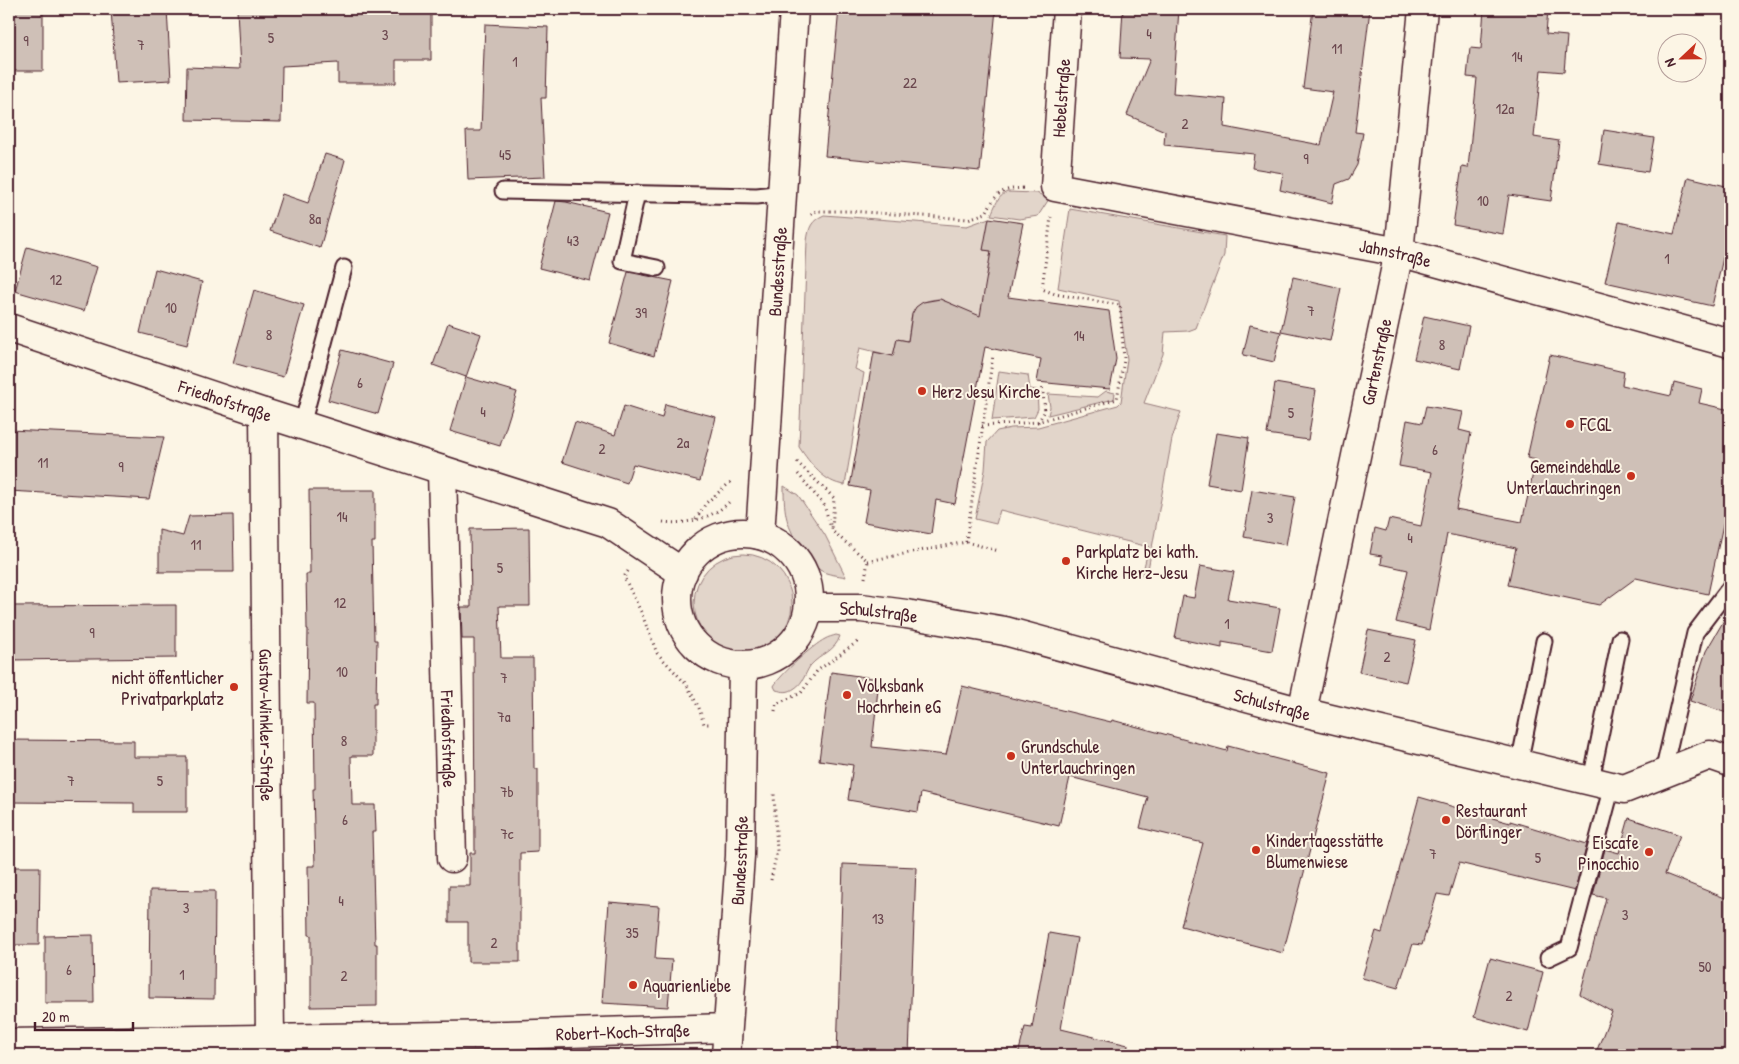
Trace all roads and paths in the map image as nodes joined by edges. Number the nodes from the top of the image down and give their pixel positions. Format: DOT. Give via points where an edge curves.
graph roads {
  1 [pos="794,9"];
  2 [pos="1067,9"];
  3 [pos="1424,9"];
  4 [pos="1055,187"];
  5 [pos="503,191"];
  6 [pos="637,193"];
  7 [pos="783,193"];
  8 [pos="807,217"];
  9 [pos="1399,252"];
  10 [pos="344,268"];
  11 [pos="657,268"];
  12 [pos="9,328"];
  13 [pos="1730,343"];
  14 [pos="993,355"];
  15 [pos="1042,385"];
  16 [pos="264,413"];
  17 [pos="1038,422"];
  18 [pos="302,425"];
  19 [pos="982,426"];
  20 [pos="795,461"];
  21 [pos="442,470"];
  22 [pos="798,474"];
  23 [pos="737,477"];
  24 [pos="734,494"];
  25 [pos="695,520"];
  26 [pos="659,521"];
  27 [pos="832,531"];
  28 [pos="760,535"];
  29 [pos="966,542"];
  30 [pos="999,551"];
  31 [pos="683,572"];
  32 [pos="624,577"];
  33 [pos="1730,587"];
  34 [pos="809,608"];
  35 [pos="1620,639"];
  36 [pos="1544,641"];
  37 [pos="857,642"];
  38 [pos="743,665"];
  39 [pos="775,712"];
  40 [pos="1302,712"];
  41 [pos="704,724"];
  42 [pos="1730,762"];
  43 [pos="1519,764"];
  44 [pos="1663,773"];
  45 [pos="1601,783"];
  46 [pos="452,858"];
  47 [pos="1548,958"];
  48 [pos="727,1028"];
  49 [pos="270,1039"];
  50 [pos="9,1043"];
  51 [pos="504,1045"];
  52 [pos="180,1048"];
  53 [pos="726,1055"];
  1 -- 7 [label="street, Bundesstraße"];
  2 -- 4 [label="street, Hebelstraße"];
  3 -- 9 [label="street, Gartenstraße"];
  4 -- 8 [label="path" via="1005,189 993,200 986,213 968,219 848,211 816,211"];
  4 -- 9 [label="street, Jahnstraße"];
  4 -- 17 [label="path" via="1042,289 1120,305 1124,360 1117,399"];
  5 -- 6 [label="lane"];
  6 -- 7 [label="lane" via="757,196"];
  6 -- 11 [label="lane" via="622,261"];
  7 -- 28 [label="street, Bundesstraße"];
  9 -- 13 [label="street, Jahnstraße"];
  9 -- 40 [label="street, Gartenstraße"];
  10 -- 18 [label="lane"];
  12 -- 16 [label="street, Friedhofstraße"];
  14 -- 19 [label="path"];
  15 -- 17 [label="path" via="1045,411"];
  16 -- 18 [label="street, Friedhofstraße"];
  16 -- 49 [label="street, Gustav-Winkler-Straße"];
  17 -- 19 [label="path"];
  18 -- 21 [label="street, Friedhofstraße"];
  19 -- 29 [label="path"];
  20 -- 27 [label="path" via="834,498"];
  21 -- 31 [label="street, Friedhofstraße" via="608,523"];
  21 -- 46 [label="street, Friedhofstraße"];
  22 -- 27 [label="path" via="824,505"];
  23 -- 25 [label="path" via="706,503"];
  24 -- 25 [label="path" via="720,510"];
  25 -- 26 [label="path"];
  27 -- 29 [label="path" via="868,561"];
  28 -- 31 [label="street" via="741,533 723,536 706,544"];
  28 -- 34 [label="street" via="788,550 798,562 806,576"];
  29 -- 30 [label="path"];
  31 -- 38 [label="street" via="677,594 688,636 702,651 722,662"];
  32 -- 41 [label="path" via="657,654 687,685"];
  33 -- 44 [label="lane" via="1694,633"];
  34 -- 38 [label="street" via="794,643 762,663"];
  34 -- 40 [label="street, Schulstraße" via="897,612 1005,631"];
  35 -- 45 [label="lane"];
  36 -- 43 [label="lane"];
  37 -- 39 [label="path" via="817,671 801,693 776,704"];
  38 -- 48 [label="street, Bundesstraße" via="740,856"];
  40 -- 43 [label="street, Schulstraße"];
  42 -- 44 [label="street, Schulstraße" via="1710,755"];
  43 -- 45 [label="street, Schulstraße"];
  44 -- 45 [label="street, Schulstraße" via="1624,789"];
  45 -- 47 [label="lane" via="1569,948"];
  48 -- 51 [label="street, Robert-Koch-Straße"];
  48 -- 53 [label="street, Bundesstraße"];
  49 -- 51 [label="street, Robert-Koch-Straße"];
  49 -- 52 [label="street, Robert-Koch-Straße"];
  50 -- 52 [label="street, Robert-Koch-Straße"];
}
